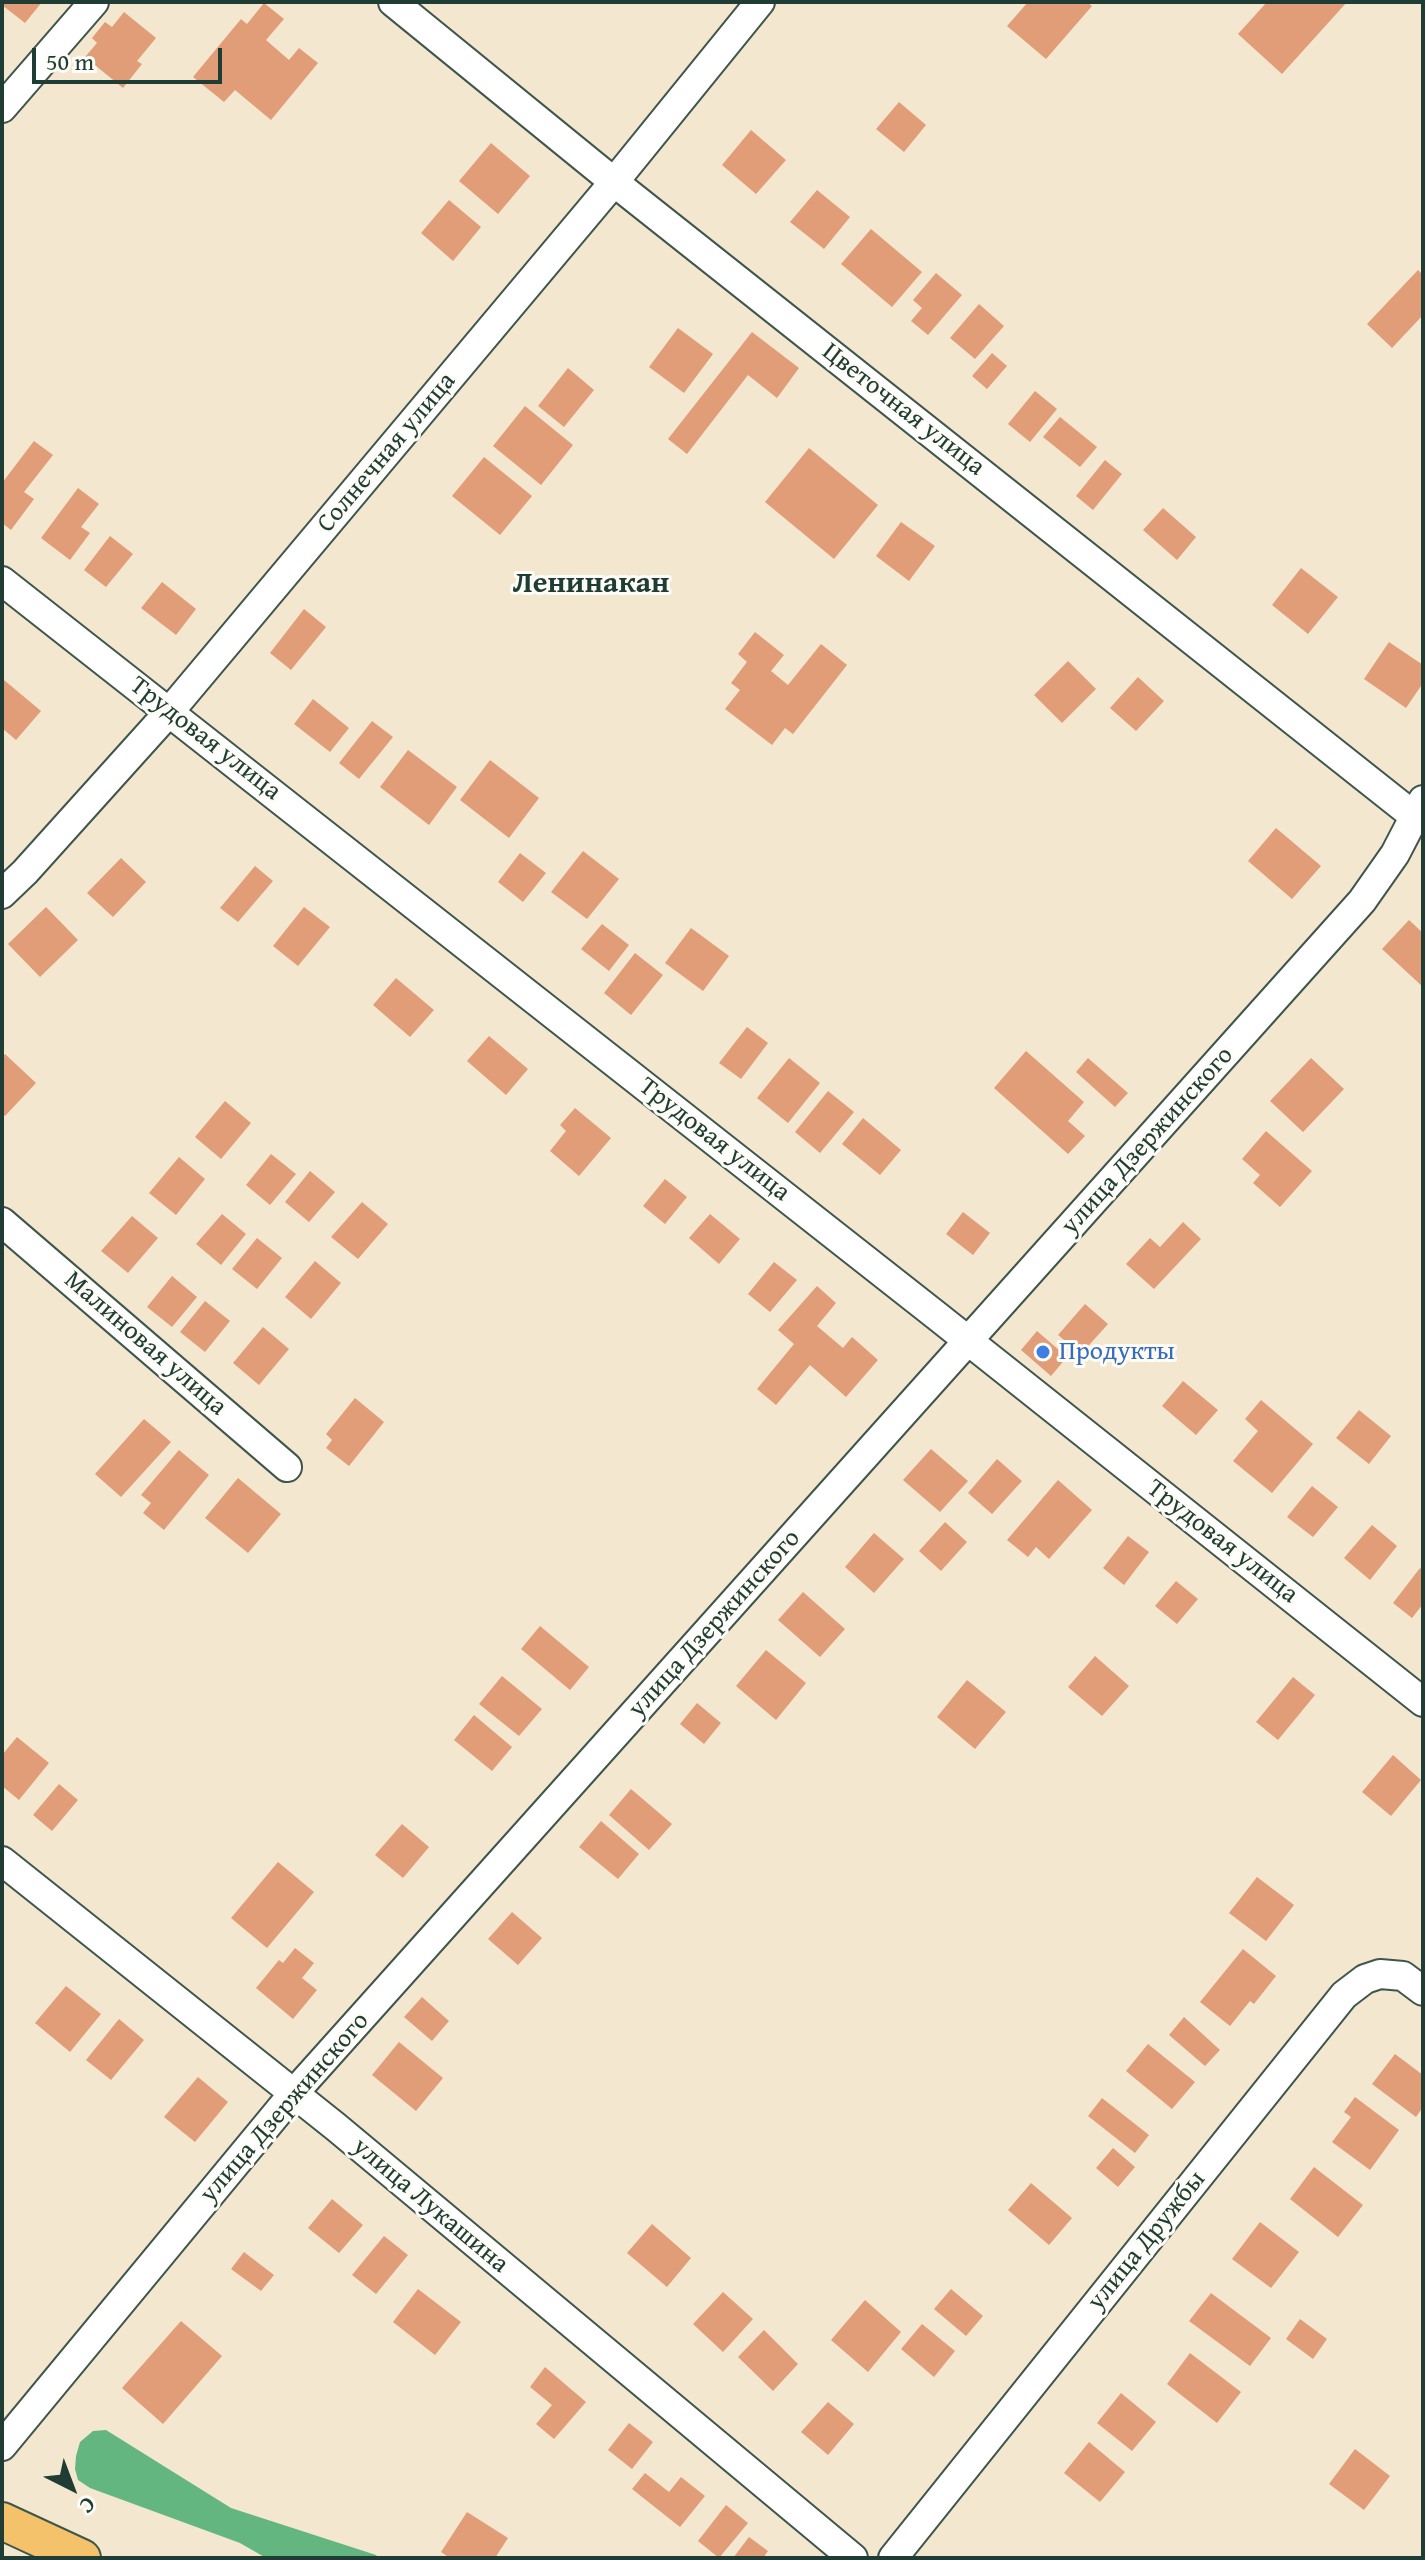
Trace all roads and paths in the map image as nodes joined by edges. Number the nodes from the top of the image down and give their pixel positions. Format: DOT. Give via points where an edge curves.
graph roads {
  1 [pos="94,2"];
  2 [pos="393,2"];
  3 [pos="760,2"];
  4 [pos="2,108"];
  5 [pos="614,182"];
  6 [pos="2,581"];
  7 [pos="170,711"];
  8 [pos="1419,808"];
  9 [pos="2,894"];
  10 [pos="2,1222"];
  11 [pos="968,1341"];
  12 [pos="287,1467"];
  13 [pos="1423,1702"];
  14 [pos="2,1861"];
  15 [pos="1423,1991"];
  16 [pos="293,2094"];
  17 [pos="2,2446"];
  18 [pos="2,2521"];
  19 [pos="82,2558"];
  20 [pos="853,2558"];
  21 [pos="893,2558"];
  1 -- 4 [label="street"];
  2 -- 5 [label="street, Цветочная улица"];
  3 -- 5 [label="street, Солнечная улица"];
  5 -- 7 [label="street, Солнечная улица"];
  5 -- 8 [label="street, Цветочная улица"];
  6 -- 7 [label="street, Трудовая улица"];
  7 -- 9 [label="street, Солнечная улица"];
  7 -- 11 [label="street, Трудовая улица"];
  8 -- 11 [label="street, улица Дзержинского" via="1362,901"];
  10 -- 12 [label="street, Малиновая улица"];
  11 -- 13 [label="street, Трудовая улица"];
  11 -- 16 [label="street, улица Дзержинского"];
  14 -- 16 [label="street, улица Лукашина"];
  15 -- 21 [label="street, улица Дружбы" via="1403,1976 1380,1974 1344,1995"];
  16 -- 17 [label="street, улица Дзержинского"];
  16 -- 20 [label="street, улица Лукашина"];
  18 -- 19 [label="main road"];
}
